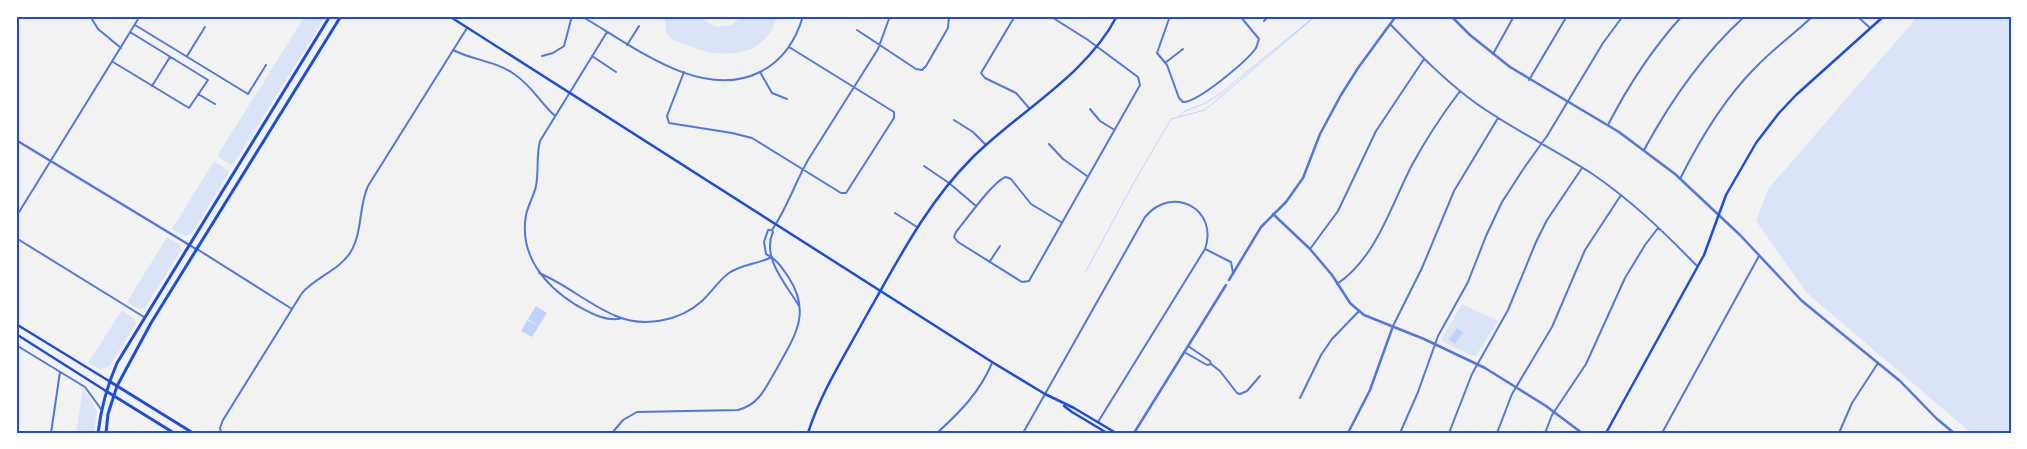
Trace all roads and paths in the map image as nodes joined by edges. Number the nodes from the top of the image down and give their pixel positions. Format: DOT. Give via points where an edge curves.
graph roads {
  1 [pos="90,16"];
  2 [pos="140,16"];
  3 [pos="330,16"];
  4 [pos="341,16"];
  5 [pos="449,16"];
  6 [pos="572,16"];
  7 [pos="581,16"];
  8 [pos="803,16"];
  9 [pos="890,16"];
  10 [pos="949,16"];
  11 [pos="1015,16"];
  12 [pos="1050,16"];
  13 [pos="1117,16"];
  14 [pos="1170,16"];
  15 [pos="1240,16"];
  16 [pos="1270,16"];
  17 [pos="1396,16"];
  18 [pos="1451,16"];
  19 [pos="1514,16"];
  20 [pos="1567,16"];
  21 [pos="1623,16"];
  22 [pos="1682,16"];
  23 [pos="1745,16"];
  24 [pos="1813,16"];
  25 [pos="1857,16"];
  26 [pos="1884,16"];
  27 [pos="1264,21"];
  28 [pos="1390,24"];
  29 [pos="135,25"];
  30 [pos="639,26"];
  31 [pos="205,27"];
  32 [pos="467,28"];
  33 [pos="1870,28"];
  34 [pos="857,30"];
  35 [pos="130,32"];
  36 [pos="607,32"];
  37 [pos="627,45"];
  38 [pos="880,45"];
  39 [pos="1097,46"];
  40 [pos="789,47"];
  41 [pos="120,48"];
  42 [pos="1183,49"];
  43 [pos="453,50"];
  44 [pos="1493,54"];
  45 [pos="170,56"];
  46 [pos="187,56"];
  47 [pos="542,56"];
  48 [pos="592,56"];
  49 [pos="1424,59"];
  50 [pos="113,62"];
  51 [pos="1166,63"];
  52 [pos="266,65"];
  53 [pos="616,72"];
  54 [pos="684,72"];
  55 [pos="760,72"];
  56 [pos="1529,80"];
  57 [pos="152,86"];
  58 [pos="854,87"];
  59 [pos="1460,91"];
  60 [pos="569,93"];
  61 [pos="198,94"];
  62 [pos="786,99"];
  63 [pos="1568,102"];
  64 [pos="215,104"];
  65 [pos="1029,108"];
  66 [pos="1090,109"];
  67 [pos="554,115"];
  68 [pos="1498,118"];
  69 [pos="954,120"];
  70 [pos="1608,125"];
  71 [pos="1114,129"];
  72 [pos="16,140"];
  73 [pos="1049,144"];
  74 [pos="1542,144"];
  75 [pos="986,145"];
  76 [pos="1644,150"];
  77 [pos="51,162"];
  78 [pos="924,166"];
  79 [pos="1582,168"];
  80 [pos="803,169"];
  81 [pos="1087,176"];
  82 [pos="1680,179"];
  83 [pos="949,183"];
  84 [pos="1621,195"];
  85 [pos="976,206"];
  86 [pos="895,213"];
  87 [pos="1273,214"];
  88 [pos="1718,216"];
  89 [pos="16,217"];
  90 [pos="1061,222"];
  91 [pos="775,224"];
  92 [pos="917,227"];
  93 [pos="1658,227"];
  94 [pos="772,230"];
  95 [pos="16,238"];
  96 [pos="189,244"];
  97 [pos="1000,246"];
  98 [pos="1310,248"];
  99 [pos="196,249"];
  100 [pos="1205,249"];
  101 [pos="1760,256"];
  102 [pos="772,257"];
  103 [pos="990,261"];
  104 [pos="1697,266"];
  105 [pos="539,273"];
  106 [pos="1233,273"];
  107 [pos="1229,280"];
  108 [pos="1337,284"];
  109 [pos="1226,285"];
  110 [pos="881,291"];
  111 [pos="800,307"];
  112 [pos="292,309"];
  113 [pos="1359,312"];
  114 [pos="144,318"];
  115 [pos="622,318"];
  116 [pos="16,324"];
  117 [pos="1393,326"];
  118 [pos="16,334"];
  119 [pos="1435,344"];
  120 [pos="16,345"];
  121 [pos="1188,346"];
  122 [pos="1184,352"];
  123 [pos="992,362"];
  124 [pos="1878,363"];
  125 [pos="1211,364"];
  126 [pos="1477,364"];
  127 [pos="60,372"];
  128 [pos="1260,376"];
  129 [pos="109,381"];
  130 [pos="117,386"];
  131 [pos="1516,386"];
  132 [pos="106,391"];
  133 [pos="1045,394"];
  134 [pos="114,396"];
  135 [pos="1300,398"];
  136 [pos="1061,403"];
  137 [pos="101,409"];
  138 [pos="1555,412"];
  139 [pos="1098,422"];
  140 [pos="52,433"];
  141 [pos="98,433"];
  142 [pos="106,433"];
  143 [pos="174,433"];
  144 [pos="192,433"];
  145 [pos="221,433"];
  146 [pos="612,433"];
  147 [pos="808,433"];
  148 [pos="937,433"];
  149 [pos="1023,433"];
  150 [pos="1107,433"];
  151 [pos="1116,433"];
  152 [pos="1134,433"];
  153 [pos="1348,433"];
  154 [pos="1400,433"];
  155 [pos="1449,433"];
  156 [pos="1497,433"];
  157 [pos="1545,433"];
  158 [pos="1582,433"];
  159 [pos="1606,433"];
  160 [pos="1662,433"];
  161 [pos="1839,433"];
  162 [pos="1954,433"];
  1 -- 41 [label="street" via="98,29"];
  2 -- 29 [label="street"];
  3 -- 96 [label="main road"];
  4 -- 99 [label="main road"];
  5 -- 32 [label="main road"];
  6 -- 47 [label="street" via="564,46"];
  7 -- 36 [label="street"];
  8 -- 40 [label="street"];
  9 -- 38 [label="street"];
  10 -- 38 [label="street" via="946,32 922,70"];
  11 -- 65 [label="street" via="981,72 985,78 1016,94"];
  12 -- 39 [label="street"];
  13 -- 39 [label="main road"];
  14 -- 51 [label="street" via="1156,53"];
  15 -- 51 [label="street" via="1257,36 1259,44 1254,52 1204,94 1182,102"];
  16 -- 27 [label="street"];
  17 -- 28 [label="street"];
  18 -- 44 [label="street"];
  19 -- 44 [label="street"];
  20 -- 56 [label="street"];
  21 -- 63 [label="street"];
  22 -- 70 [label="street" via="1636,75"];
  23 -- 76 [label="street" via="1686,80"];
  24 -- 82 [label="street" via="1734,90 1705,132"];
  25 -- 33 [label="street"];
  26 -- 33 [label="main road"];
  28 -- 49 [label="street"];
  28 -- 87 [label="street" via="1336,104 1320,134 1304,178"];
  29 -- 35 [label="street"];
  29 -- 46 [label="street"];
  30 -- 37 [label="street"];
  31 -- 46 [label="street"];
  32 -- 43 [label="street"];
  32 -- 60 [label="main road"];
  33 -- 88 [label="main road" via="1796,95 1769,125 1734,179"];
  34 -- 38 [label="street"];
  35 -- 41 [label="street"];
  35 -- 45 [label="street"];
  36 -- 37 [label="street"];
  36 -- 48 [label="street"];
  37 -- 54 [label="street"];
  38 -- 58 [label="street"];
  39 -- 65 [label="main road" via="1074,71"];
  39 -- 71 [label="street" via="1140,80"];
  40 -- 55 [label="street"];
  40 -- 58 [label="street"];
  41 -- 50 [label="street"];
  42 -- 51 [label="street"];
  43 -- 67 [label="street" via="513,72 534,90"];
  43 -- 112 [label="street" via="368,186 362,201 358,234 349,254 338,266 307,287"];
  44 -- 56 [label="street"];
  45 -- 57 [label="street"];
  45 -- 61 [label="street" via="208,80"];
  46 -- 52 [label="street" via="248,94"];
  48 -- 53 [label="street"];
  48 -- 60 [label="street"];
  49 -- 59 [label="street"];
  49 -- 98 [label="street" via="1376,132 1338,212"];
  50 -- 57 [label="street"];
  50 -- 77 [label="street"];
  54 -- 55 [label="street" via="730,80"];
  54 -- 80 [label="street" via="667,116 669,123 752,138"];
  55 -- 62 [label="street" via="772,93"];
  56 -- 63 [label="street"];
  57 -- 61 [label="street" via="189,108"];
  58 -- 80 [label="street"];
  58 -- 80 [label="street" via="892,110 894,118 846,193"];
  59 -- 68 [label="street"];
  59 -- 108 [label="street" via="1422,147 1374,242 1353,270"];
  60 -- 67 [label="street"];
  60 -- 91 [label="main road"];
  61 -- 64 [label="street"];
  63 -- 70 [label="street"];
  63 -- 74 [label="street"];
  65 -- 75 [label="main road"];
  66 -- 71 [label="street" via="1100,121"];
  67 -- 105 [label="street" via="539,144 537,177 525,224 528,249"];
  68 -- 74 [label="street"];
  68 -- 117 [label="street" via="1454,191 1422,268"];
  69 -- 75 [label="street"];
  70 -- 76 [label="street"];
  71 -- 81 [label="street"];
  72 -- 77 [label="street"];
  73 -- 81 [label="street"];
  74 -- 79 [label="street"];
  74 -- 119 [label="street" via="1502,202 1468,282"];
  75 -- 83 [label="main road"];
  76 -- 82 [label="street"];
  77 -- 89 [label="street"];
  77 -- 96 [label="street"];
  78 -- 83 [label="street"];
  79 -- 84 [label="street"];
  79 -- 126 [label="street" via="1547,220 1508,310"];
  80 -- 91 [label="street" via="788,204"];
  81 -- 90 [label="street"];
  82 -- 88 [label="street"];
  83 -- 85 [label="street"];
  83 -- 92 [label="main road"];
  84 -- 93 [label="street"];
  84 -- 131 [label="street" via="1585,250 1552,327"];
  85 -- 90 [label="street" via="1006,176 1035,207"];
  85 -- 103 [label="street" via="954,237"];
  86 -- 92 [label="street"];
  87 -- 98 [label="street"];
  87 -- 106 [label="street" via="1261,227"];
  88 -- 101 [label="street"];
  88 -- 104 [label="main road"];
  90 -- 103 [label="street" via="1026,282"];
  91 -- 94 [label="street"];
  91 -- 110 [label="main road"];
  92 -- 110 [label="main road"];
  93 -- 104 [label="street"];
  93 -- 138 [label="street" via="1634,261 1586,364"];
  94 -- 102 [label="street" via="769,244"];
  94 -- 102 [label="street" via="768,230 764,246 766,254"];
  95 -- 114 [label="street"];
  96 -- 99 [label="street"];
  96 -- 114 [label="main road"];
  97 -- 103 [label="street"];
  98 -- 108 [label="street"];
  99 -- 112 [label="street"];
  99 -- 130 [label="main road"];
  100 -- 106 [label="street" via="1231,262"];
  100 -- 133 [label="street" via="1208,228 1193,207 1172,201 1150,210"];
  100 -- 139 [label="street"];
  101 -- 124 [label="street" via="1802,301"];
  101 -- 160 [label="street"];
  102 -- 111 [label="street" via="773,264"];
  102 -- 111 [label="street" via="794,286"];
  102 -- 115 [label="street" via="734,270 697,305 679,316 658,321"];
  104 -- 159 [label="main road"];
  105 -- 115 [label="street"];
  105 -- 115 [label="street" via="551,287 586,311 611,320"];
  106 -- 107 [label="street"];
  107 -- 109 [label="street"];
  108 -- 113 [label="street"];
  109 -- 121 [label="street"];
  110 -- 123 [label="main road"];
  110 -- 147 [label="main road" via="824,394"];
  111 -- 146 [label="street" via="798,330 765,389 752,404 734,410 642,411 626,417"];
  112 -- 145 [label="street" via="223,420"];
  113 -- 117 [label="street"];
  113 -- 135 [label="street" via="1321,354"];
  114 -- 129 [label="main road"];
  116 -- 129 [label="main road"];
  117 -- 119 [label="street"];
  117 -- 153 [label="street" via="1370,390"];
  118 -- 132 [label="main road"];
  119 -- 126 [label="street"];
  119 -- 154 [label="street"];
  120 -- 127 [label="street"];
  121 -- 122 [label="street"];
  121 -- 125 [label="street"];
  122 -- 125 [label="street" via="1207,365"];
  122 -- 152 [label="street"];
  123 -- 133 [label="main road"];
  123 -- 148 [label="street" via="971,400"];
  124 -- 161 [label="street" via="1852,404"];
  124 -- 162 [label="street"];
  125 -- 128 [label="street" via="1240,394"];
  126 -- 131 [label="street"];
  126 -- 155 [label="street"];
  127 -- 137 [label="street" via="85,387"];
  127 -- 140 [label="street"];
  129 -- 130 [label="main road"];
  129 -- 132 [label="main road"];
  130 -- 134 [label="main road"];
  130 -- 144 [label="main road"];
  131 -- 138 [label="street"];
  131 -- 156 [label="street"];
  132 -- 134 [label="main road"];
  132 -- 137 [label="main road"];
  133 -- 136 [label="main road"];
  133 -- 149 [label="street"];
  134 -- 142 [label="main road"];
  134 -- 143 [label="main road"];
  136 -- 139 [label="main road"];
  136 -- 150 [label="main road"];
  137 -- 141 [label="main road"];
  138 -- 157 [label="street"];
  138 -- 158 [label="street"];
  139 -- 151 [label="main road"];
}
